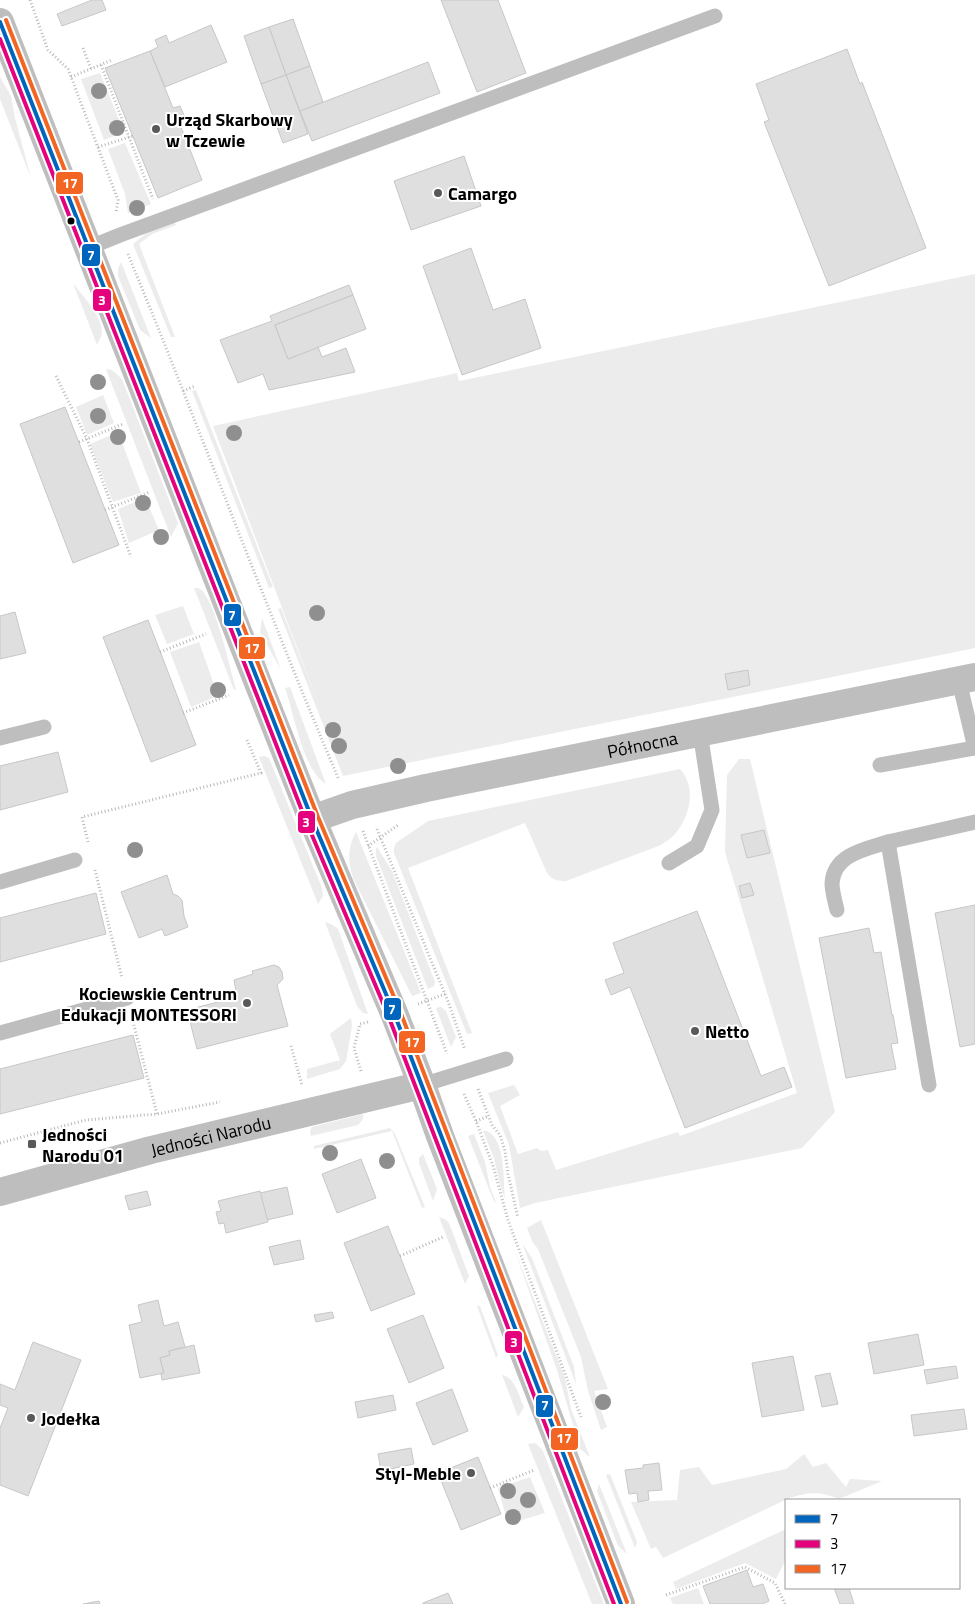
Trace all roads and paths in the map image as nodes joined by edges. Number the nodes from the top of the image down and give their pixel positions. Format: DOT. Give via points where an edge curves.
graph roads {
  1 [pos="30,0"];
  2 [pos="715,16"];
  3 [pos="0,22"];
  4 [pos="83,48"];
  5 [pos="112,60"];
  6 [pos="101,64"];
  7 [pos="91,68"];
  8 [pos="71,77"];
  9 [pos="131,136"];
  10 [pos="98,147"];
  11 [pos="162,220"];
  12 [pos="120,235"];
  13 [pos="88,248"];
  14 [pos="56,376"];
  15 [pos="195,386"];
  16 [pos="183,391"];
  17 [pos="123,424"];
  18 [pos="87,439"];
  19 [pos="79,442"];
  20 [pos="150,492"];
  21 [pos="112,507"];
  22 [pos="105,510"];
  23 [pos="131,557"];
  24 [pos="206,634"];
  25 [pos="160,652"];
  26 [pos="967,679"];
  27 [pos="229,695"];
  28 [pos="183,713"];
  29 [pos="44,727"];
  30 [pos="700,732"];
  31 [pos="0,738"];
  32 [pos="247,740"];
  33 [pos="975,748"];
  34 [pos="880,765"];
  35 [pos="341,783"];
  36 [pos="312,819"];
  37 [pos="975,822"];
  38 [pos="375,824"];
  39 [pos="361,826"];
  40 [pos="888,842"];
  41 [pos="89,845"];
  42 [pos="75,860"];
  43 [pos="669,863"];
  44 [pos="94,864"];
  45 [pos="0,882"];
  46 [pos="837,910"];
  47 [pos="445,994"];
  48 [pos="127,998"];
  49 [pos="428,1000"];
  50 [pos="360,1024"];
  51 [pos="0,1033"];
  52 [pos="291,1046"];
  53 [pos="449,1058"];
  54 [pos="506,1059"];
  55 [pos="472,1071"];
  56 [pos="354,1076"];
  57 [pos="311,1084"];
  58 [pos="422,1085"];
  59 [pos="929,1085"];
  60 [pos="302,1086"];
  61 [pos="292,1088"];
  62 [pos="465,1097"];
  63 [pos="225,1101"];
  64 [pos="157,1114"];
  65 [pos="489,1116"];
  66 [pos="476,1121"];
  67 [pos="0,1143"];
  68 [pos="0,1192"];
  69 [pos="518,1218"];
  70 [pos="443,1237"];
  71 [pos="400,1256"];
  72 [pos="583,1421"];
  73 [pos="534,1470"];
  74 [pos="490,1488"];
  75 [pos="666,1595"];
  76 [pos="621,1604"];
  77 [pos="785,1604"];
  1 -- 8 [label="path" via="48,50 68,69"];
  2 -- 11 [label="lane"];
  3 -- 13 [label="street"];
  4 -- 7 [label="path"];
  5 -- 6 [label="path"];
  6 -- 7 [label="path"];
  6 -- 9 [label="path"];
  7 -- 8 [label="path"];
  8 -- 10 [label="path"];
  9 -- 10 [label="path"];
  9 -- 11 [label="path"];
  10 -- 12 [label="path" via="118,200 115,219"];
  11 -- 12 [label="lane"];
  12 -- 13 [label="lane"];
  12 -- 16 [label="path"];
  13 -- 36 [label="street"];
  14 -- 18 [label="path"];
  15 -- 16 [label="path"];
  16 -- 35 [label="path" via="294,676"];
  17 -- 18 [label="path"];
  18 -- 19 [label="path"];
  18 -- 21 [label="path"];
  20 -- 21 [label="path"];
  21 -- 22 [label="path"];
  21 -- 23 [label="path"];
  24 -- 25 [label="path"];
  26 -- 30 [label="street, Północna"];
  26 -- 33 [label="lane"];
  27 -- 28 [label="path"];
  29 -- 31 [label="lane"];
  30 -- 36 [label="street, Północna" via="426,788 352,805"];
  30 -- 43 [label="lane" via="712,810 697,846"];
  32 -- 41 [label="path" via="261,773 82,816"];
  33 -- 34 [label="lane"];
  36 -- 58 [label="street"];
  37 -- 40 [label="lane"];
  38 -- 47 [label="path"];
  39 -- 49 [label="path"];
  40 -- 46 [label="lane" via="848,856 836,868 832,883"];
  40 -- 59 [label="lane"];
  42 -- 45 [label="lane"];
  44 -- 48 [label="path"];
  47 -- 49 [label="path"];
  47 -- 55 [label="path"];
  48 -- 51 [label="lane"];
  48 -- 64 [label="path"];
  49 -- 53 [label="path"];
  50 -- 56 [label="path" via="354,1048 363,1074"];
  52 -- 60 [label="path"];
  54 -- 55 [label="lane"];
  55 -- 58 [label="lane"];
  55 -- 65 [label="path"];
  57 -- 60 [label="path"];
  58 -- 68 [label="street, Jedności Narodu" via="151,1150"];
  58 -- 76 [label="street"];
  60 -- 61 [label="path"];
  62 -- 66 [label="path"];
  63 -- 64 [label="path"];
  64 -- 67 [label="path" via="86,1120"];
  65 -- 66 [label="path"];
  65 -- 69 [label="path" via="506,1151"];
  66 -- 72 [label="path" via="508,1220"];
  70 -- 71 [label="path"];
  73 -- 74 [label="path"];
  75 -- 77 [label="path" via="746,1567 775,1583"];
}
